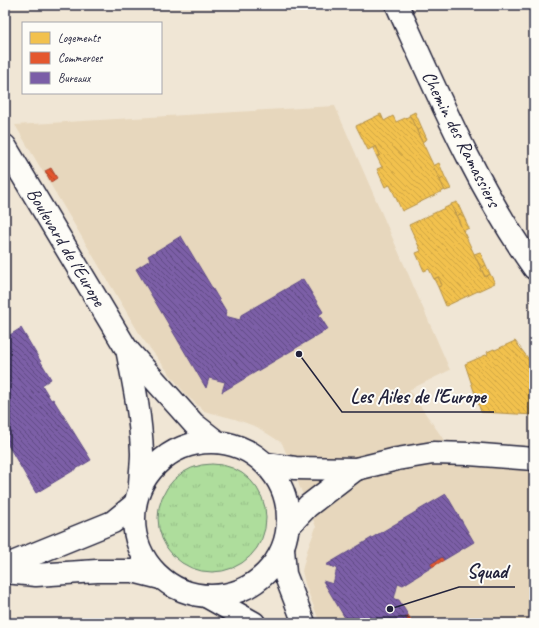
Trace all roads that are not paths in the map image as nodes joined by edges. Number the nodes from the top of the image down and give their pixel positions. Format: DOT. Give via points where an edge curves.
graph roads {
  1 [pos="397,5"];
  2 [pos="5,146"];
  3 [pos="534,268"];
  4 [pos="126,348"];
  5 [pos="217,442"];
  6 [pos="534,460"];
  7 [pos="266,464"];
  8 [pos="356,469"];
  9 [pos="137,496"];
  10 [pos="288,527"];
  11 [pos="283,548"];
  12 [pos="5,566"];
  13 [pos="5,572"];
  14 [pos="161,578"];
  15 [pos="206,596"];
  16 [pos="254,623"];
  17 [pos="304,623"];
  1 -- 3 [label="street, Chemin des Ramassiers" via="468,159 517,244"];
  2 -- 4 [label="street, Boulevard de l'Europe"];
  4 -- 5 [label="street, Boulevard de l'Europe" via="194,424"];
  4 -- 9 [label="street, Boulevard de l'Europe" via="137,400 141,435 142,455"];
  5 -- 7 [label="street, Boulevard de l'Europe" via="235,445"];
  5 -- 9 [label="street, Boulevard de l'Europe" via="196,443 171,452 147,474"];
  6 -- 8 [label="street" via="433,453"];
  7 -- 8 [label="street" via="295,468"];
  7 -- 10 [label="street, Boulevard de l'Europe" via="282,486 289,513"];
  8 -- 10 [label="street" via="308,506"];
  9 -- 12 [label="street" via="113,522"];
  9 -- 14 [label="street, Boulevard de l'Europe" via="134,527 140,550"];
  10 -- 11 [label="street, Boulevard de l'Europe"];
  11 -- 15 [label="street, Boulevard de l'Europe" via="272,566 252,585 222,596"];
  11 -- 17 [label="street, Boulevard de l'Europe" via="285,574"];
  13 -- 14 [label="street" via="36,575 132,571"];
  14 -- 15 [label="street, Boulevard de l'Europe" via="180,590"];
  15 -- 16 [label="street, Boulevard de l'Europe"];
}
